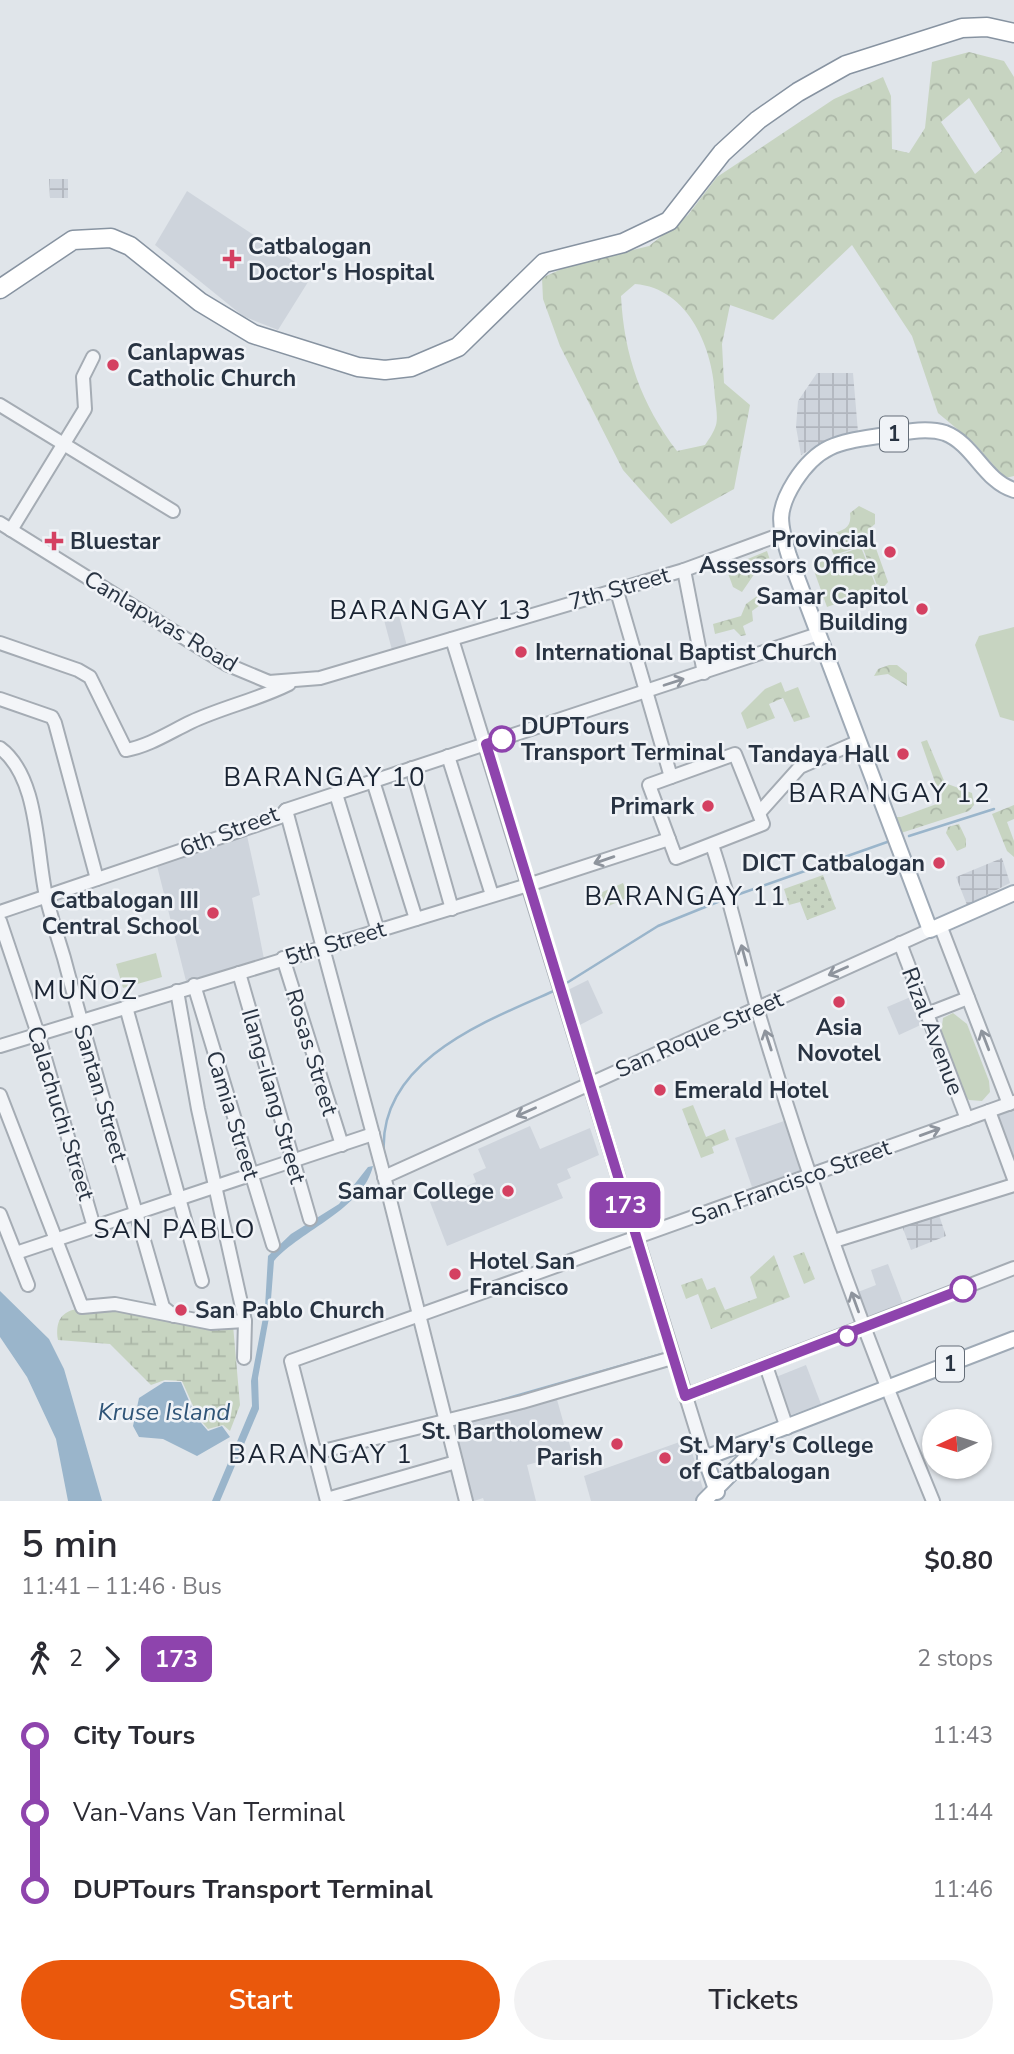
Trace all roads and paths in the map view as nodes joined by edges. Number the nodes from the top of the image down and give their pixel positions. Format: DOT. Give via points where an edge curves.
graph roads {
  1 [pos="1014,33"];
  2 [pos="0,289"];
  3 [pos="93,357"];
  4 [pos="0,405"];
  5 [pos="63,445"];
  6 [pos="1014,491"];
  7 [pos="173,510"];
  8 [pos="5,526"];
  9 [pos="782,534"];
  10 [pos="684,570"];
  11 [pos="617,588"];
  12 [pos="818,634"];
  13 [pos="452,639"];
  14 [pos="0,643"];
  15 [pos="704,673"];
  16 [pos="292,682"];
  17 [pos="645,692"];
  18 [pos="0,699"];
  19 [pos="857,742"];
  20 [pos="486,744"];
  21 [pos="0,748"];
  22 [pos="448,756"];
  23 [pos="412,768"];
  24 [pos="671,777"];
  25 [pos="373,781"];
  26 [pos="336,794"];
  27 [pos="286,810"];
  28 [pos="759,813"];
  29 [pos="669,839"];
  30 [pos="712,845"];
  31 [pos="97,879"];
  32 [pos="528,886"];
  33 [pos="1014,893"];
  34 [pos="492,895"];
  35 [pos="46,896"];
  36 [pos="452,909"];
  37 [pos="0,912"];
  38 [pos="416,919"];
  39 [pos="0,921"];
  40 [pos="935,927"];
  41 [pos="377,930"];
  42 [pos="900,943"];
  43 [pos="322,947"];
  44 [pos="283,958"];
  45 [pos="239,973"];
  46 [pos="194,985"];
  47 [pos="177,991"];
  48 [pos="968,998"];
  49 [pos="126,1007"];
  50 [pos="757,1008"];
  51 [pos="927,1014"];
  52 [pos="79,1021"];
  53 [pos="38,1034"];
  54 [pos="0,1046"];
  55 [pos="588,1084"];
  56 [pos="0,1096"];
  57 [pos="1012,1103"];
  58 [pos="989,1111"];
  59 [pos="967,1119"];
  60 [pos="373,1135"];
  61 [pos="342,1145"];
  62 [pos="293,1161"];
  63 [pos="382,1167"];
  64 [pos="250,1174"];
  65 [pos="811,1175"];
  66 [pos="1014,1179"];
  67 [pos="1014,1185"];
  68 [pos="216,1187"];
  69 [pos="179,1199"];
  70 [pos="0,1213"];
  71 [pos="137,1213"];
  72 [pos="310,1219"];
  73 [pos="94,1227"];
  74 [pos="635,1238"];
  75 [pos="56,1239"];
  76 [pos="834,1241"];
  77 [pos="273,1245"];
  78 [pos="16,1253"];
  79 [pos="1014,1268"];
  80 [pos="202,1281"];
  81 [pos="29,1285"];
  82 [pos="419,1312"];
  83 [pos="174,1316"];
  84 [pos="245,1321"];
  85 [pos="865,1329"];
  86 [pos="1014,1339"];
  87 [pos="244,1357"];
  88 [pos="673,1358"];
  89 [pos="766,1366"];
  90 [pos="886,1389"];
  91 [pos="685,1396"];
  92 [pos="446,1421"];
  93 [pos="788,1428"];
  94 [pos="768,1435"];
  95 [pos="314,1453"];
  96 [pos="705,1458"];
  97 [pos="456,1462"];
  98 [pos="710,1496"];
  99 [pos="327,1500"];
  100 [pos="466,1501"];
  101 [pos="933,1501"];
  1 -- 2 [label="highway" via="962,28 846,65 797,92 722,153 669,222 623,243 544,263 458,346 411,368 358,367 253,334 200,302 130,246 111,239 73,240"];
  3 -- 5 [label="street" via="83,377 85,409"];
  4 -- 5 [label="street"];
  5 -- 7 [label="street"];
  5 -- 8 [label="street"];
  6 -- 9 [label="main road, 1" via="981,467 964,445 944,433 922,431 848,441 825,449 803,466 781,505"];
  8 -- 16 [label="street, Canlapwas Road" via="226,664 269,682"];
  9 -- 10 [label="street, 7th Street"];
  9 -- 12 [label="main road, 1"];
  10 -- 11 [label="street, 7th Street"];
  10 -- 15 [label="street"];
  11 -- 13 [label="street, 7th Street"];
  11 -- 17 [label="street"];
  12 -- 15 [label="street, 6th Street"];
  12 -- 19 [label="main road, 1"];
  13 -- 16 [label="street, 7th Street"];
  13 -- 20 [label="street"];
  14 -- 16 [label="street" via="90,677 126,750"];
  17 -- 15 [label="street, 6th Street, one-way"];
  17 -- 20 [label="street, 6th Street"];
  17 -- 24 [label="street"];
  18 -- 31 [label="street" via="52,717"];
  19 -- 28 [label="street" via="800,767"];
  19 -- 40 [label="main road, 1"];
  20 -- 22 [label="street, 6th Street"];
  20 -- 32 [label="street"];
  21 -- 35 [label="street, Santan Street" via="15,759 23,779"];
  22 -- 23 [label="street, 6th Street"];
  22 -- 34 [label="street"];
  23 -- 25 [label="street, 6th Street"];
  23 -- 36 [label="street"];
  24 -- 28 [label="street" via="735,754"];
  24 -- 29 [label="street" via="649,785"];
  25 -- 26 [label="street, 6th Street"];
  25 -- 38 [label="street"];
  26 -- 27 [label="street, 6th Street"];
  26 -- 41 [label="street"];
  27 -- 31 [label="street, 6th Street" via="280,817"];
  27 -- 43 [label="street"];
  28 -- 30 [label="street" via="763,824"];
  29 -- 30 [label="street" via="676,858"];
  29 -- 32 [label="street, 5th Street, one-way"];
  50 -- 30 [label="street, one-way"];
  31 -- 35 [label="street, 6th Street"];
  32 -- 34 [label="street, 5th Street"];
  32 -- 55 [label="street"];
  33 -- 40 [label="main road, San Roque Street"];
  34 -- 36 [label="street, 5th Street"];
  35 -- 37 [label="street, 6th Street"];
  35 -- 52 [label="street, Santan Street"];
  36 -- 38 [label="street, 5th Street"];
  38 -- 41 [label="street, 5th Street"];
  39 -- 53 [label="street, Calachuchi Street"];
  40 -- 42 [label="street, San Roque Street"];
  40 -- 48 [label="street, Rizal Avenue"];
  41 -- 43 [label="street, 5th Street"];
  42 -- 50 [label="street, San Roque Street, one-way"];
  42 -- 51 [label="street, Rizal Avenue"];
  43 -- 44 [label="street, 5th Street"];
  43 -- 60 [label="street"];
  44 -- 45 [label="street, 5th Street"];
  44 -- 61 [label="street, Rosas Street"];
  45 -- 46 [label="street, 5th Street"];
  45 -- 62 [label="street, Ilang-ilang Street"];
  46 -- 47 [label="street, 5th Street"];
  46 -- 64 [label="street, Camia Street"];
  47 -- 49 [label="street, 5th Street"];
  47 -- 68 [label="street"];
  48 -- 51 [label="street"];
  57 -- 48 [label="street, Rizal Avenue, one-way"];
  49 -- 52 [label="street, 5th Street"];
  49 -- 69 [label="street"];
  50 -- 55 [label="street, San Roque Street"];
  65 -- 50 [label="street, one-way"];
  51 -- 59 [label="street, Rizal Avenue"];
  52 -- 53 [label="street, 5th Street"];
  52 -- 71 [label="street, Santan Street"];
  53 -- 54 [label="street, 5th Street"];
  53 -- 73 [label="street, Calachuchi Street"];
  55 -- 63 [label="street, San Roque Street, one-way"];
  55 -- 74 [label="street"];
  56 -- 75 [label="street"];
  57 -- 58 [label="street, San Francisco Street"];
  58 -- 59 [label="street, San Francisco Street"];
  58 -- 66 [label="street, Rizal Avenue"];
  65 -- 59 [label="street, San Francisco Street, one-way"];
  60 -- 61 [label="street"];
  60 -- 63 [label="street"];
  61 -- 62 [label="street"];
  62 -- 64 [label="street"];
  62 -- 72 [label="street, Ilang-ilang Street"];
  63 -- 82 [label="street"];
  64 -- 68 [label="street"];
  64 -- 77 [label="street, Camia Street"];
  65 -- 74 [label="street, San Francisco Street"];
  65 -- 76 [label="street"];
  67 -- 76 [label="street"];
  68 -- 69 [label="street"];
  68 -- 84 [label="street"];
  69 -- 71 [label="street"];
  69 -- 80 [label="street"];
  70 -- 78 [label="street"];
  71 -- 73 [label="street"];
  71 -- 83 [label="street, Santan Street" via="163,1307"];
  73 -- 75 [label="street"];
  74 -- 82 [label="street, San Francisco Street"];
  74 -- 88 [label="street"];
  75 -- 78 [label="street"];
  75 -- 83 [label="street" via="82,1307 115,1304"];
  85 -- 76 [label="street, one-way"];
  78 -- 81 [label="street"];
  79 -- 85 [label="street"];
  82 -- 92 [label="street"];
  82 -- 95 [label="street, San Francisco Street" via="291,1361"];
  83 -- 84 [label="street" via="211,1323"];
  84 -- 87 [label="street"];
  85 -- 89 [label="street"];
  85 -- 90 [label="street"];
  86 -- 90 [label="main road, 1"];
  88 -- 91 [label="street"];
  88 -- 92 [label="street"];
  89 -- 91 [label="street"];
  89 -- 93 [label="street"];
  90 -- 93 [label="main road, 1"];
  90 -- 101 [label="street"];
  91 -- 96 [label="street"];
  92 -- 95 [label="street"];
  92 -- 97 [label="street"];
  93 -- 94 [label="main road, 1"];
  94 -- 96 [label="main road, 1"];
  94 -- 98 [label="main road, 1"];
  95 -- 99 [label="street"];
  96 -- 98 [label="main road, 1"];
  97 -- 99 [label="street"];
  97 -- 100 [label="street"];
}
